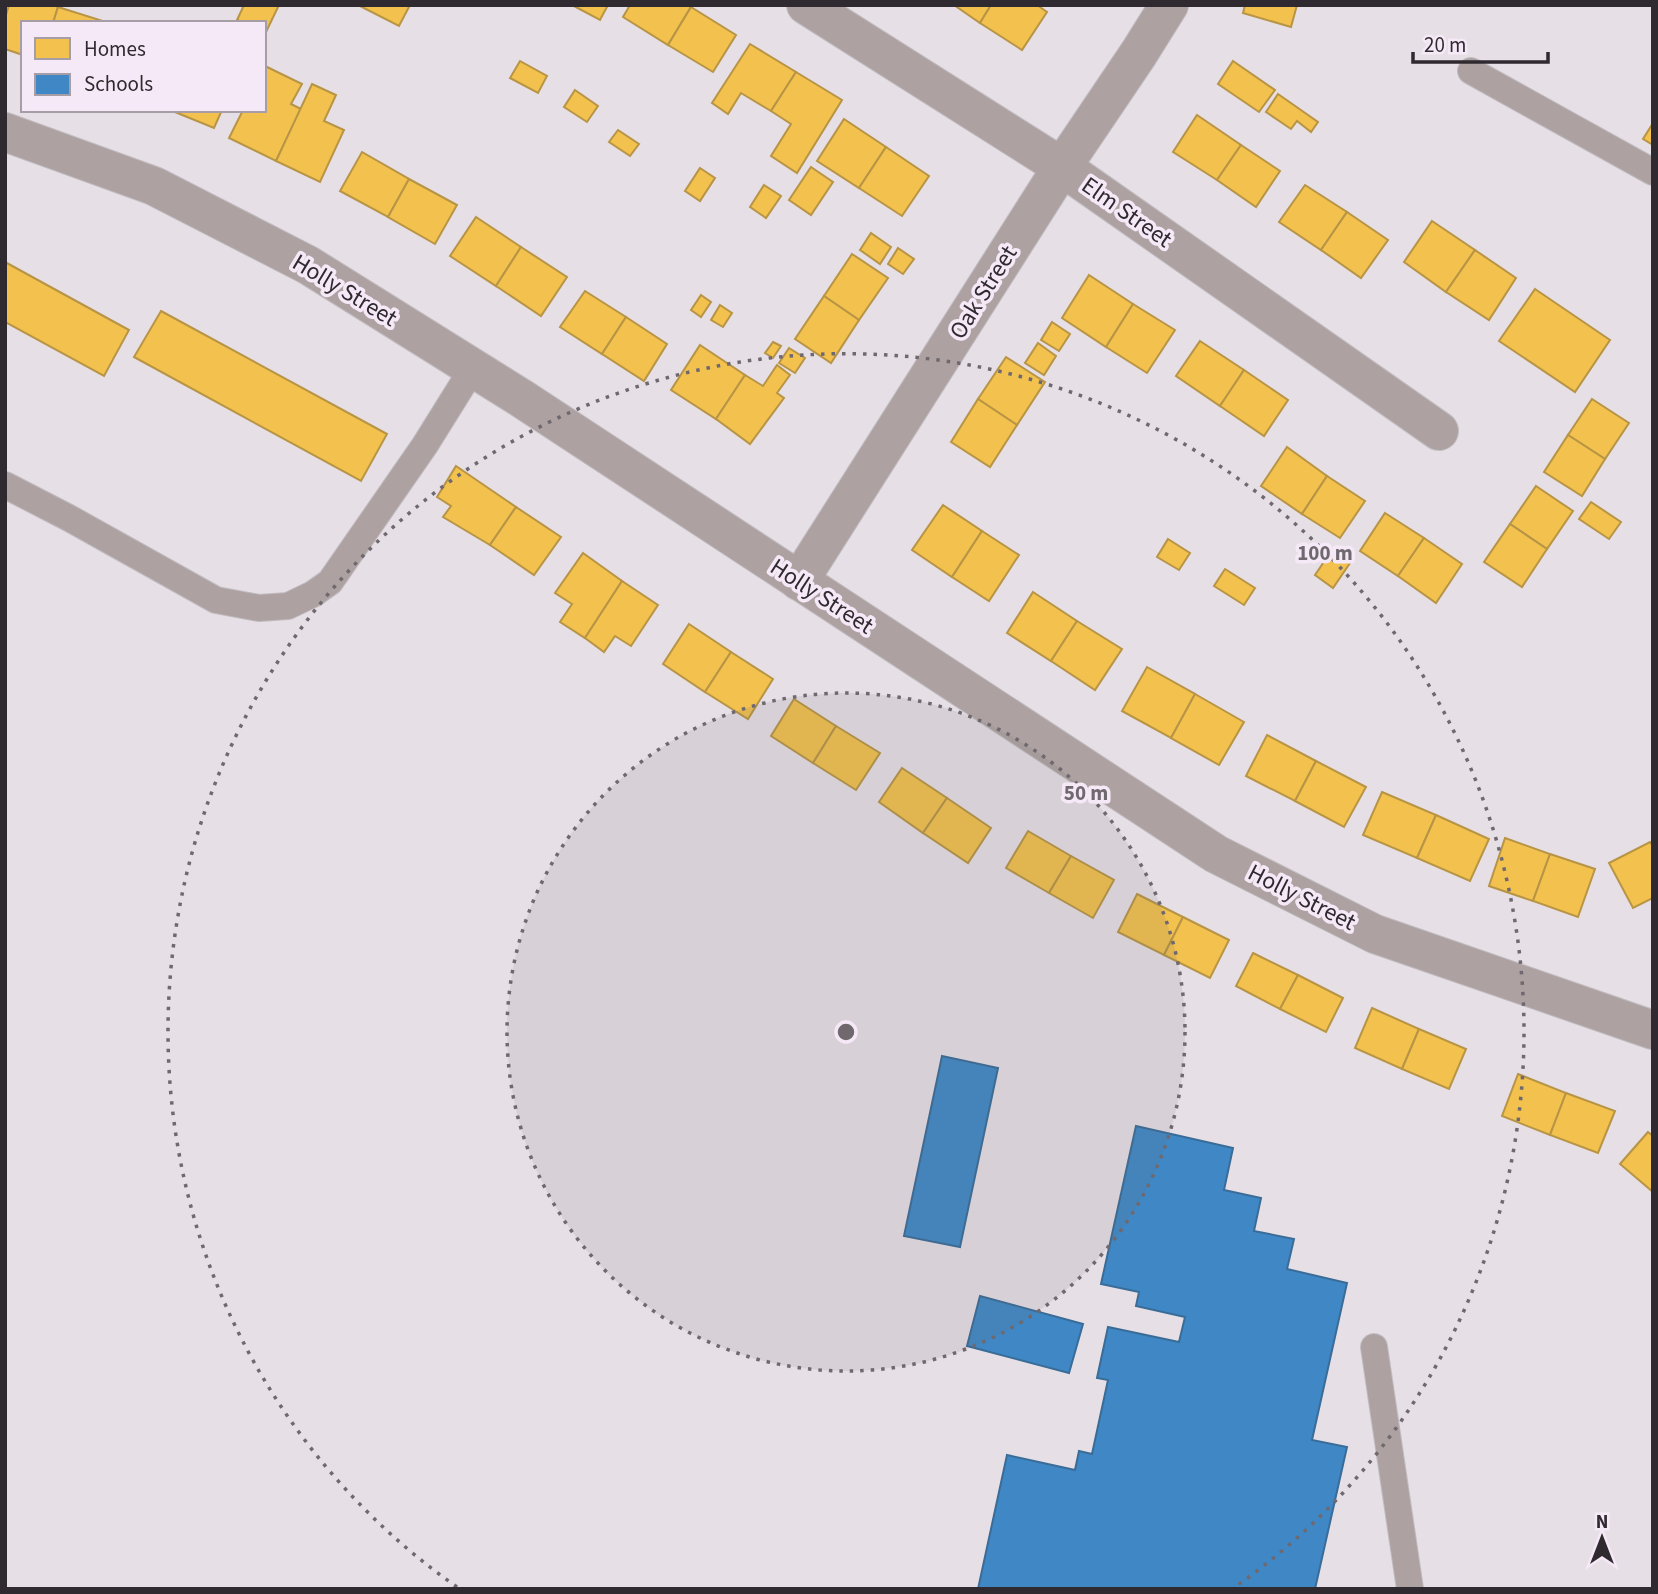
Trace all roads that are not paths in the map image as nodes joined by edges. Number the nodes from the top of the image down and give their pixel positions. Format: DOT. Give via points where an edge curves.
graph roads {
  1 [pos="806,5"];
  2 [pos="1169,5"];
  3 [pos="1471,71"];
  4 [pos="5,132"];
  5 [pos="1062,167"];
  6 [pos="1653,172"];
  7 [pos="473,368"];
  8 [pos="1439,431"];
  9 [pos="5,485"];
  10 [pos="799,582"];
  11 [pos="1653,1030"];
  12 [pos="1374,1347"];
  13 [pos="1410,1589"];
  1 -- 5 [label="street, Elm Street"];
  2 -- 5 [label="street, Oak Street"];
  3 -- 6 [label="lane"];
  4 -- 7 [label="street, Holly Street" via="154,186 308,265"];
  5 -- 8 [label="street, Elm Street"];
  5 -- 10 [label="street, Oak Street"];
  7 -- 9 [label="lane" via="330,582 288,606 260,608 216,600"];
  7 -- 10 [label="street, Holly Street"];
  10 -- 11 [label="street, Holly Street" via="1216,854 1375,934"];
  12 -- 13 [label="lane"];
}
